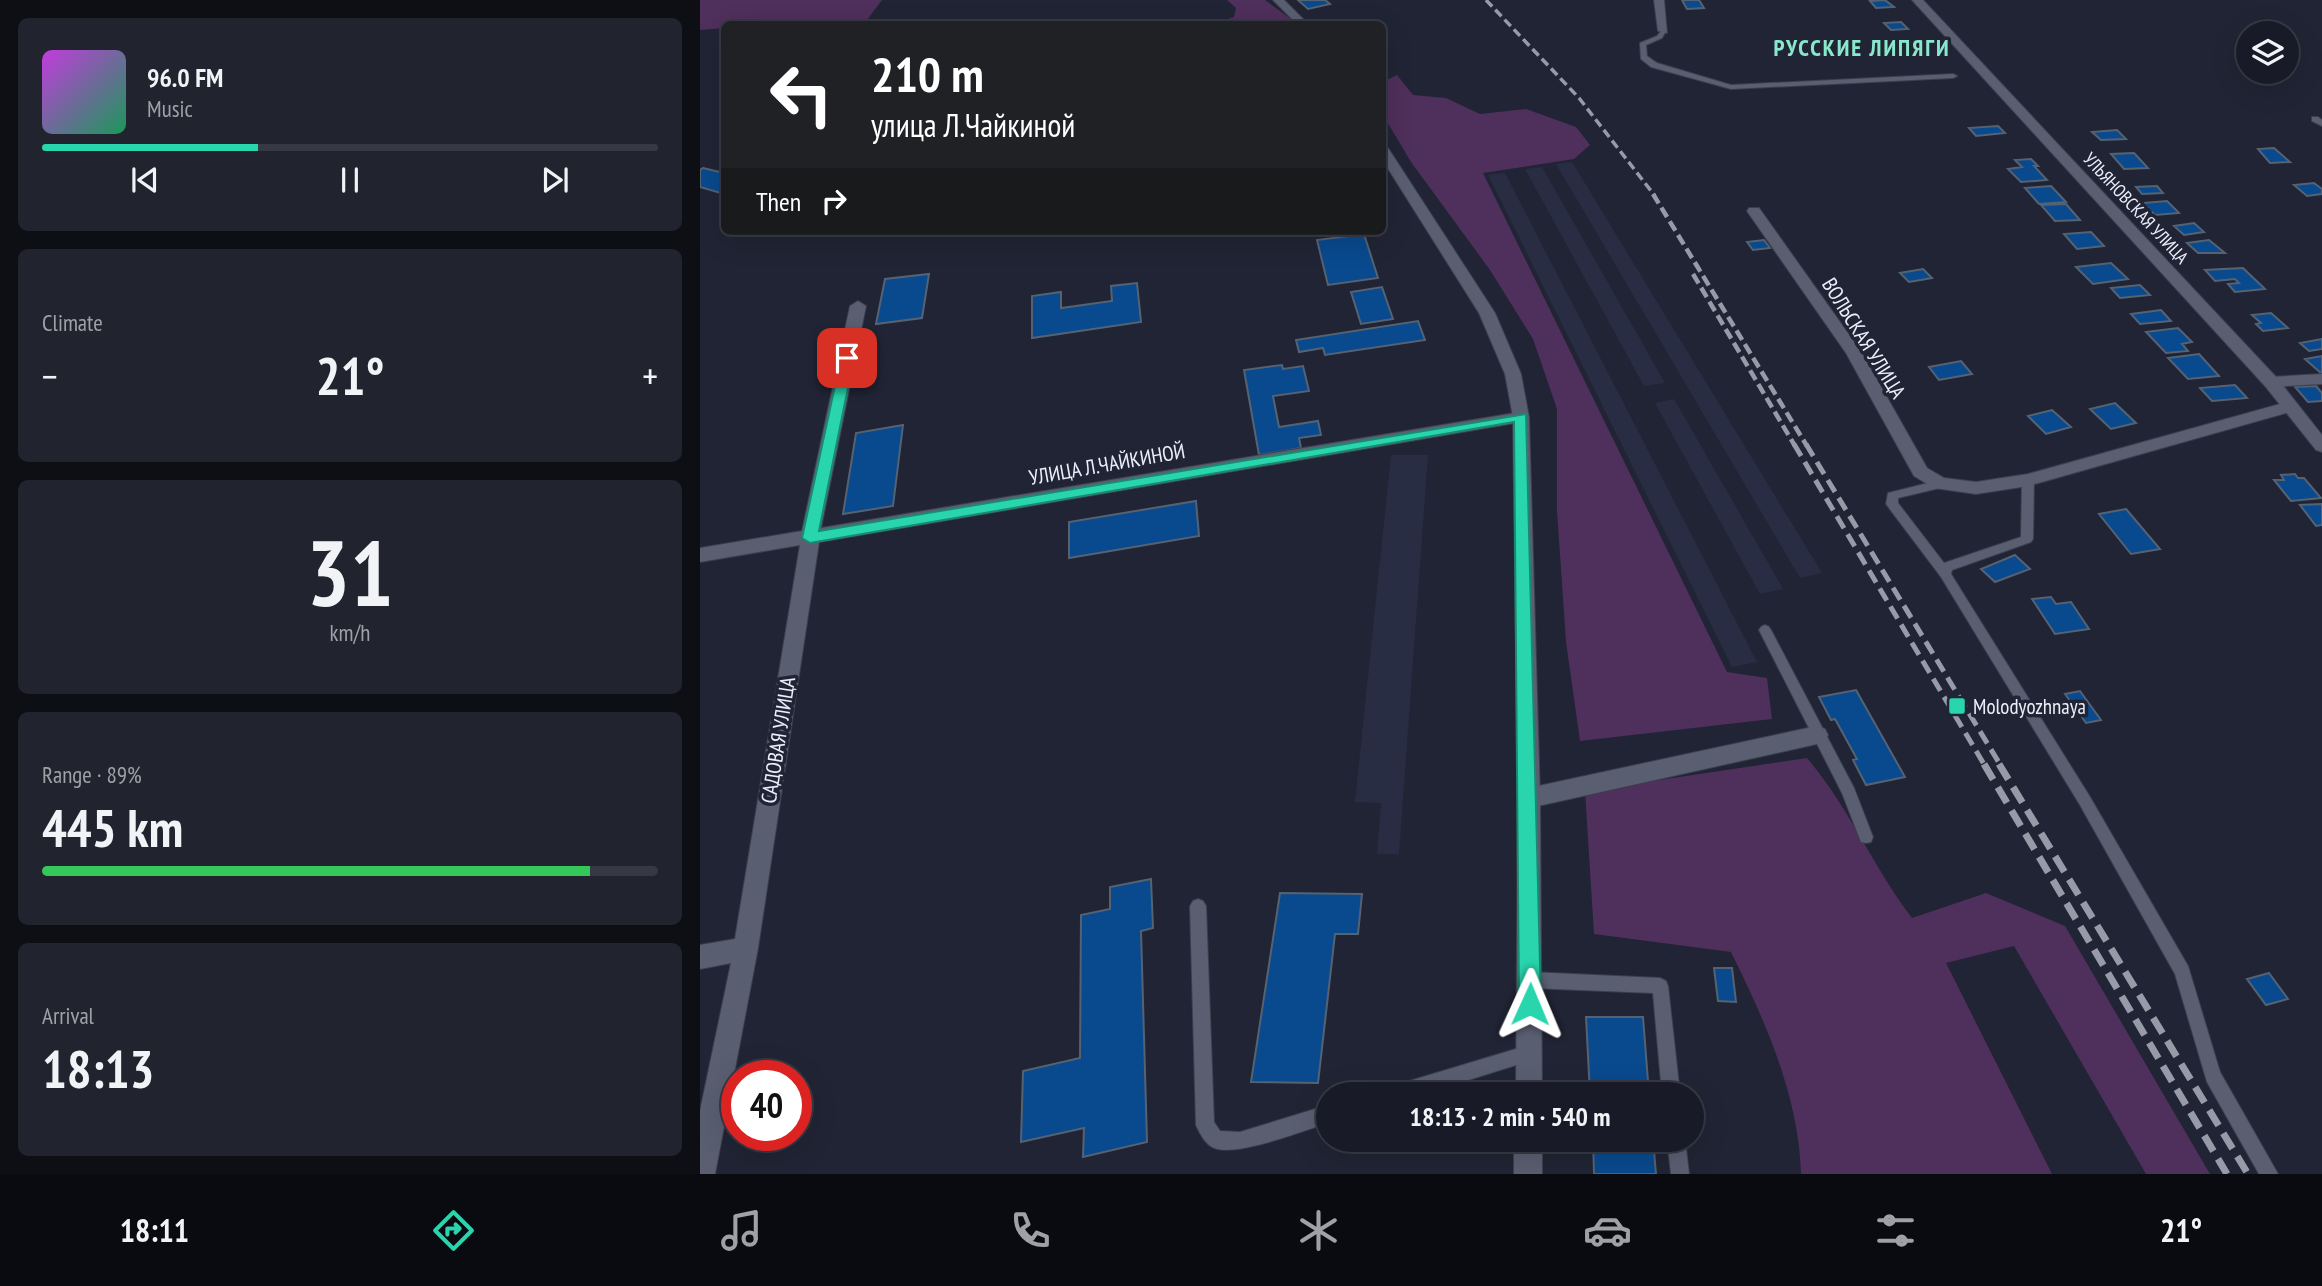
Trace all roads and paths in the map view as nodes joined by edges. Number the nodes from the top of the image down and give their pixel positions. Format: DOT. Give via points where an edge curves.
graph roads {
  1 [pos="1278,0"];
  2 [pos="1659,0"];
  3 [pos="1917,0"];
  4 [pos="1300,21"];
  5 [pos="1663,31"];
  6 [pos="1953,76"];
  7 [pos="1386,154"];
  8 [pos="1754,211"];
  9 [pos="858,306"];
  10 [pos="2322,379"];
  11 [pos="2271,382"];
  12 [pos="2291,406"];
  13 [pos="1521,417"];
  14 [pos="2322,446"];
  15 [pos="2028,480"];
  16 [pos="1940,484"];
  17 [pos="810,538"];
  18 [pos="700,555"];
  19 [pos="1945,574"];
  20 [pos="1765,631"];
  21 [pos="1817,735"];
  22 [pos="1529,797"];
  23 [pos="1866,837"];
  24 [pos="1198,906"];
  25 [pos="746,948"];
  26 [pos="700,957"];
  27 [pos="1531,980"];
  28 [pos="1529,1054"];
  29 [pos="1436,1082"];
  30 [pos="1529,1082"];
  31 [pos="1670,1082"];
  32 [pos="1316,1118"];
  33 [pos="1528,1152"];
  34 [pos="1677,1152"];
  35 [pos="701,1174"];
  36 [pos="1528,1174"];
  37 [pos="1680,1174"];
  38 [pos="2269,1174"];
  1 -- 4 [label="street"];
  2 -- 5 [label="street"];
  3 -- 11 [label="street, УЛЬЯНОВСКАЯ УЛИЦА"];
  5 -- 6 [label="lane" via="1660,37 1642,44 1644,57 1654,65 1721,86"];
  7 -- 13 [label="street" via="1487,313 1513,374"];
  8 -- 16 [label="street, ВОЛЬСКАЯ УЛИЦА" via="1854,353 1920,471"];
  9 -- 17 [label="street, САДОВАЯ УЛИЦА"];
  10 -- 11 [label="street"];
  11 -- 12 [label="street, УЛЬЯНОВСКАЯ УЛИЦА"];
  12 -- 14 [label="street, УЛЬЯНОВСКАЯ УЛИЦА"];
  12 -- 15 [label="street"];
  13 -- 17 [label="street, УЛИЦА Л.ЧАЙКИНОЙ"];
  13 -- 22 [label="street"];
  15 -- 16 [label="street" via="1976,488"];
  15 -- 19 [label="lane" via="2027,540 1947,567"];
  16 -- 19 [label="lane" via="1892,496 1892,504"];
  17 -- 18 [label="street, УЛИЦА Л.ЧАЙКИНОЙ"];
  17 -- 25 [label="street, САДОВАЯ УЛИЦА"];
  19 -- 38 [label="lane" via="2085,801 2182,971 2213,1076"];
  20 -- 21 [label="lane"];
  21 -- 22 [label="street"];
  21 -- 23 [label="lane" via="1849,792"];
  22 -- 27 [label="street"];
  24 -- 32 [label="lane" via="1205,1125 1216,1140 1240,1141"];
  25 -- 26 [label="street"];
  25 -- 35 [label="street, САДОВАЯ УЛИЦА"];
  27 -- 28 [label="street"];
  27 -- 31 [label="lane" via="1660,986"];
  28 -- 29 [label="lane"];
  28 -- 30 [label="street"];
  33 -- 36 [label="street"];
  34 -- 37 [label="lane"];
}
